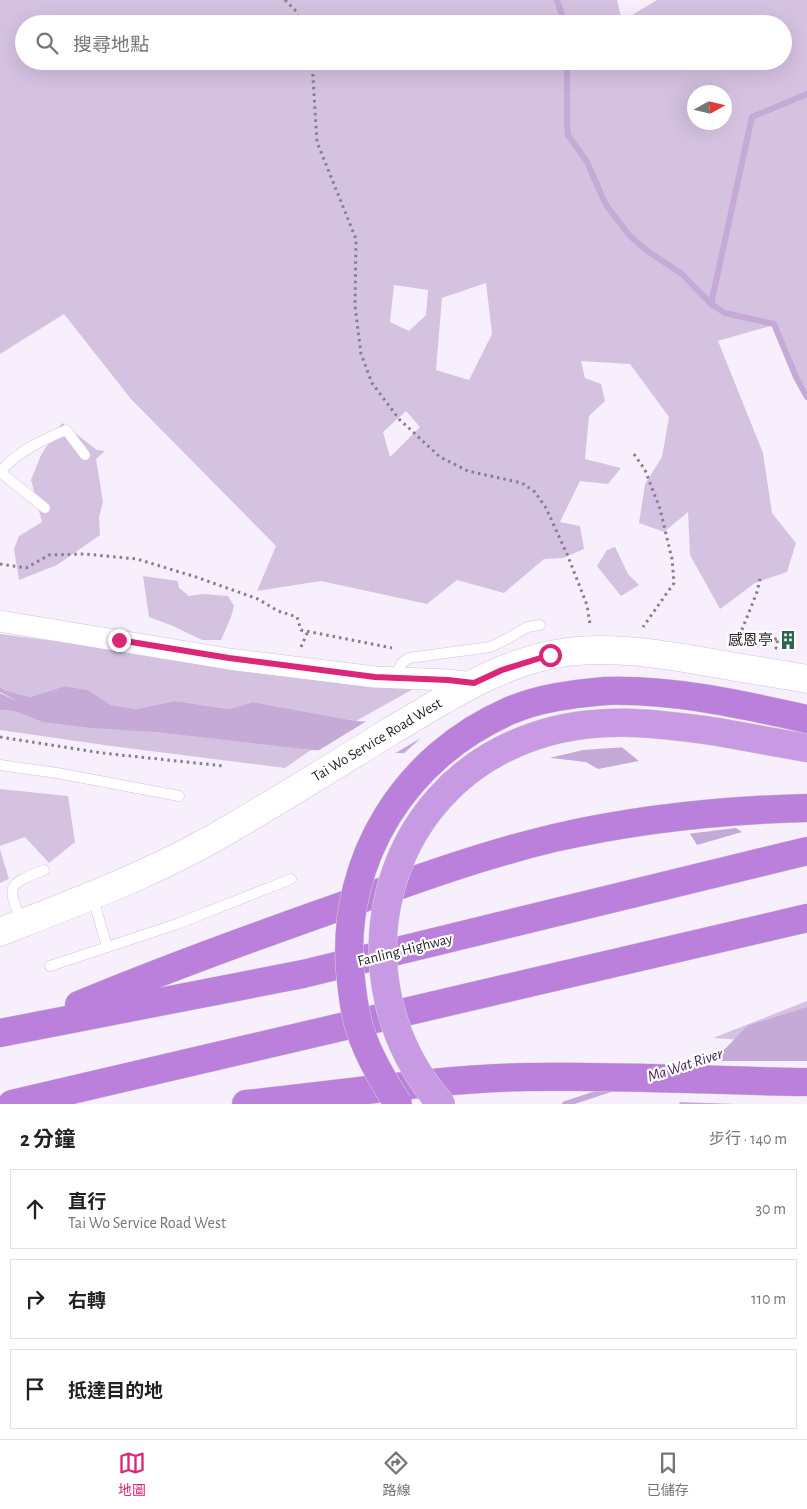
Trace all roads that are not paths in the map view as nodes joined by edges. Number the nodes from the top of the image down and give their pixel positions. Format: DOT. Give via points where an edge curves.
graph roads {
  1 [pos="85,455"];
  2 [pos="0,472"];
  3 [pos="45,508"];
  4 [pos="0,621"];
  5 [pos="540,625"];
  6 [pos="394,677"];
  7 [pos="807,679"];
  8 [pos="463,689"];
  9 [pos="807,719"];
  10 [pos="807,748"];
  11 [pos="0,765"];
  12 [pos="179,796"];
  13 [pos="807,808"];
  14 [pos="807,851"];
  15 [pos="44,870"];
  16 [pos="291,878"];
  17 [pos="92,895"];
  18 [pos="807,918"];
  19 [pos="11,928"];
  20 [pos="107,947"];
  21 [pos="50,966"];
  22 [pos="27,1028"];
  23 [pos="0,1032"];
  24 [pos="807,1082"];
  25 [pos="12,1104"];
  26 [pos="246,1104"];
  27 [pos="398,1104"];
  28 [pos="440,1104"];
  1 -- 2 [label="lane" via="66,430 12,458"];
  2 -- 3 [label="lane"];
  4 -- 6 [label="street" via="229,658"];
  5 -- 6 [label="lane" via="490,647 409,658"];
  6 -- 8 [label="street"];
  7 -- 8 [label="main road, Tai Wo Service Road West" via="660,654 606,650 550,655 502,670"];
  8 -- 17 [label="main road, Tai Wo Service Road West" via="231,828 185,853"];
  9 -- 27 [label="highway, bridge" via="690,696 605,691 528,704 474,730 437,756 393,806 372,842 359,881 351,922 349,961 360,1029 383,1080"];
  10 -- 28 [label="highway, bridge" via="680,726 639,722 594,723 552,730 513,745 481,762 451,786 416,830 400,863 388,898 382,941 384,981 393,1023 421,1080"];
  11 -- 12 [label="lane"];
  13 -- 22 [label="highway" via="732,811 648,820 553,838 451,867 266,933 100,996"];
  14 -- 22 [label="highway, Fanling Highway" via="303,974"];
  15 -- 19 [label="lane" via="18,880 14,885"];
  16 -- 20 [label="lane" via="177,924"];
  17 -- 19 [label="main road, Tai Wo Service Road West"];
  17 -- 20 [label="lane"];
  18 -- 25 [label="highway"];
  20 -- 21 [label="lane"];
  22 -- 23 [label="highway, Fanling Highway"];
  24 -- 26 [label="highway" via="633,1077 471,1079"];
}
